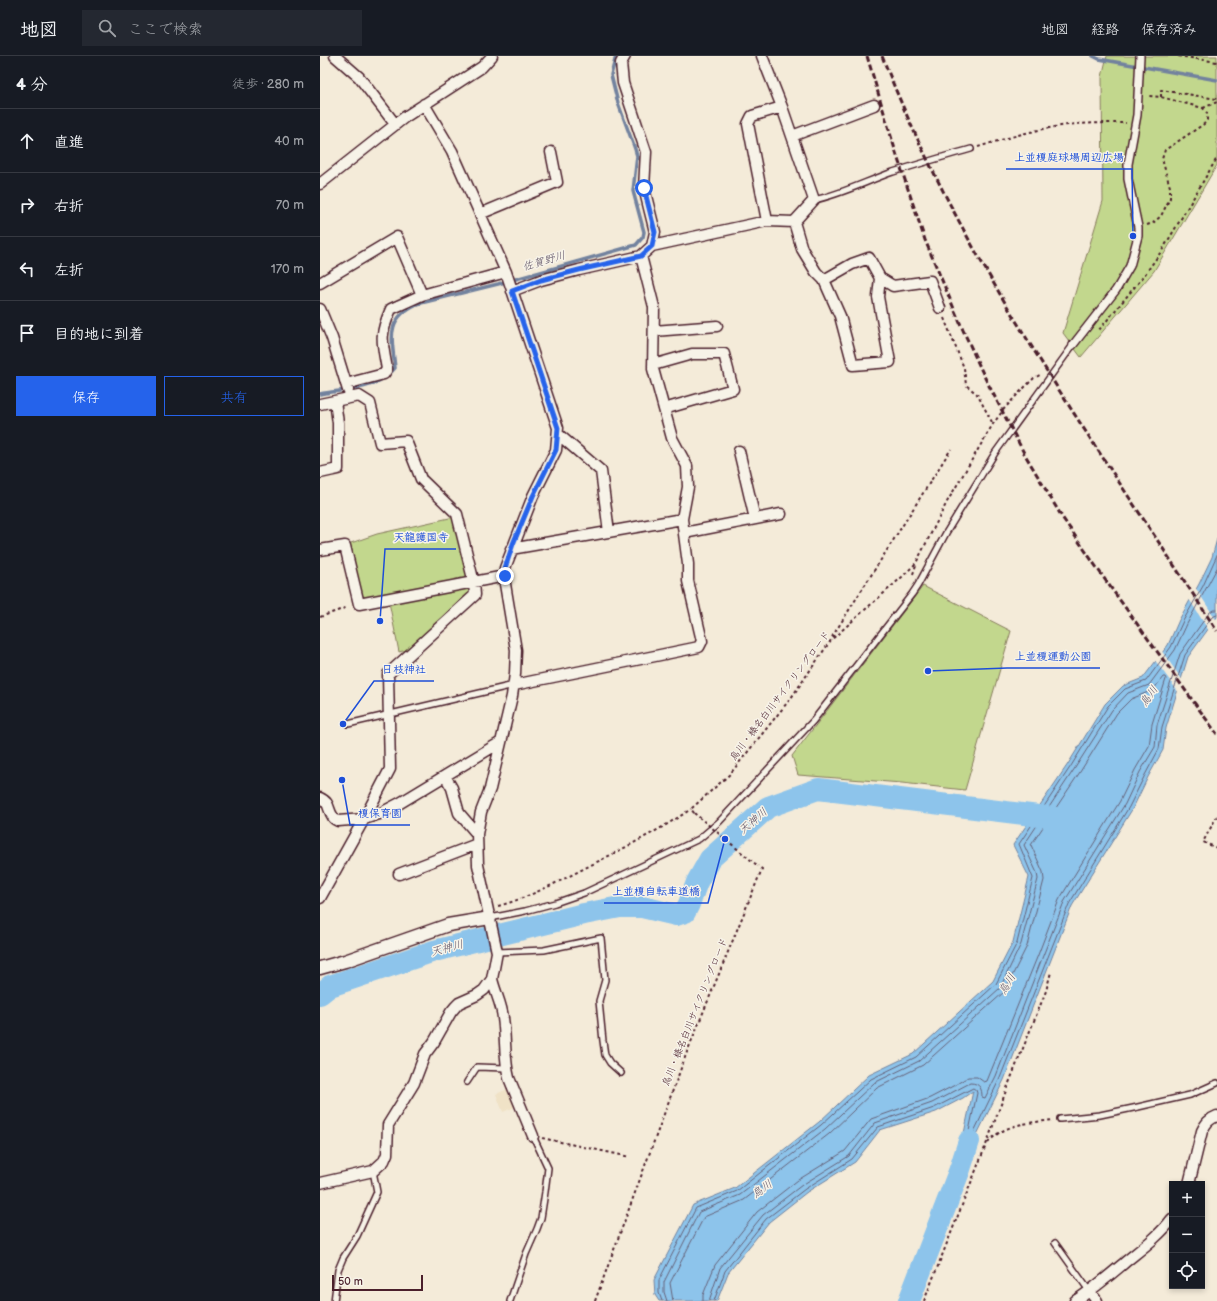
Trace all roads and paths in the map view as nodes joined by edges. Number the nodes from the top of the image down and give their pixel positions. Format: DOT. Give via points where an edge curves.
graph roads {
  1 [pos="335,56"];
  2 [pos="492,56"];
  3 [pos="625,56"];
  4 [pos="762,56"];
  5 [pos="1140,56"];
  6 [pos="1178,56"];
  7 [pos="1217,62"];
  8 [pos="1137,96"];
  9 [pos="1161,97"];
  10 [pos="1217,100"];
  11 [pos="424,104"];
  12 [pos="874,105"];
  13 [pos="782,107"];
  14 [pos="1203,108"];
  15 [pos="1135,123"];
  16 [pos="395,124"];
  17 [pos="792,136"];
  18 [pos="971,149"];
  19 [pos="551,152"];
  20 [pos="1217,158"];
  21 [pos="320,184"];
  22 [pos="814,200"];
  23 [pos="480,214"];
  24 [pos="767,221"];
  25 [pos="794,222"];
  26 [pos="1138,227"];
  27 [pos="652,246"];
  28 [pos="641,256"];
  29 [pos="880,278"];
  30 [pos="824,280"];
  31 [pos="509,281"];
  32 [pos="320,283"];
  33 [pos="422,295"];
  34 [pos="940,308"];
  35 [pos="320,309"];
  36 [pos="717,326"];
  37 [pos="654,331"];
  38 [pos="1097,331"];
  39 [pos="1073,345"];
  40 [pos="653,366"];
  41 [pos="1058,366"];
  42 [pos="349,391"];
  43 [pos="335,401"];
  44 [pos="320,404"];
  45 [pos="664,409"];
  46 [pos="993,424"];
  47 [pos="558,434"];
  48 [pos="951,449"];
  49 [pos="739,450"];
  50 [pos="320,473"];
  51 [pos="781,514"];
  52 [pos="682,519"];
  53 [pos="755,519"];
  54 [pos="609,532"];
  55 [pos="684,533"];
  56 [pos="511,549"];
  57 [pos="320,550"];
  58 [pos="505,576"];
  59 [pos="474,583"];
  60 [pos="352,606"];
  61 [pos="320,616"];
  62 [pos="831,640"];
  63 [pos="514,685"];
  64 [pos="388,715"];
  65 [pos="348,724"];
  66 [pos="501,742"];
  67 [pos="444,776"];
  68 [pos="320,798"];
  69 [pos="691,809"];
  70 [pos="1217,816"];
  71 [pos="364,819"];
  72 [pos="477,839"];
  73 [pos="1217,848"];
  74 [pos="399,874"];
  75 [pos="320,898"];
  76 [pos="494,906"];
  77 [pos="491,923"];
  78 [pos="497,949"];
  79 [pos="320,968"];
  80 [pos="1052,972"];
  81 [pos="492,979"];
  82 [pos="506,1068"];
  83 [pos="620,1073"];
  84 [pos="466,1082"];
  85 [pos="1217,1083"];
  86 [pos="1217,1116"];
  87 [pos="1060,1119"];
  88 [pos="533,1136"];
  89 [pos="986,1145"];
  90 [pos="630,1157"];
  91 [pos="373,1171"];
  92 [pos="1190,1181"];
  93 [pos="320,1183"];
  94 [pos="1169,1224"];
  95 [pos="1056,1243"];
  96 [pos="1090,1292"];
  97 [pos="334,1301"];
  98 [pos="510,1301"];
  99 [pos="595,1301"];
  100 [pos="924,1301"];
  101 [pos="1075,1301"];
  102 [pos="1097,1301"];
  1 -- 16 [label="street" via="359,77"];
  2 -- 11 [label="street" via="482,67"];
  3 -- 27 [label="street" via="621,63 623,83 646,152 644,188 655,232"];
  4 -- 13 [label="street"];
  5 -- 8 [label="street"];
  6 -- 7 [label="path"];
  8 -- 9 [label="path"];
  8 -- 15 [label="street"];
  9 -- 10 [label="path" via="1161,90"];
  9 -- 14 [label="path"];
  10 -- 14 [label="path"];
  11 -- 16 [label="street"];
  11 -- 23 [label="street" via="452,152"];
  12 -- 17 [label="street"];
  13 -- 17 [label="street"];
  13 -- 24 [label="street" via="752,116 748,124"];
  14 -- 26 [label="path" via="1208,120 1165,150 1162,159 1170,187 1170,198 1161,216 1153,223"];
  15 -- 18 [label="path" via="1077,124 1040,129"];
  15 -- 26 [label="street" via="1128,179"];
  16 -- 21 [label="street"];
  17 -- 22 [label="street"];
  18 -- 22 [label="lane" via="928,160 834,196"];
  19 -- 23 [label="street" via="557,182"];
  20 -- 38 [label="path" via="1163,249"];
  22 -- 25 [label="street"];
  23 -- 31 [label="street"];
  24 -- 25 [label="street"];
  24 -- 27 [label="street"];
  25 -- 30 [label="street" via="802,249"];
  26 -- 39 [label="street" via="1130,266 1116,290"];
  27 -- 28 [label="street"];
  28 -- 31 [label="street" via="541,280"];
  28 -- 37 [label="street" via="654,307"];
  29 -- 30 [label="street" via="869,258 852,264"];
  29 -- 30 [label="street" via="878,297 890,362 853,365 840,316"];
  29 -- 34 [label="street" via="894,286 930,281"];
  31 -- 33 [label="street"];
  31 -- 47 [label="street"];
  32 -- 33 [label="street" via="397,237"];
  33 -- 42 [label="street" via="391,309 383,328 387,369 384,374"];
  34 -- 46 [label="path" via="964,368 966,385 977,394"];
  35 -- 42 [label="street"];
  36 -- 37 [label="street"];
  37 -- 40 [label="street"];
  39 -- 41 [label="lane"];
  40 -- 45 [label="street"];
  40 -- 45 [label="street" via="692,354 724,354 733,389"];
  41 -- 46 [label="path, 烏川・榛名白川サイクリングロード" via="1034,378"];
  41 -- 77 [label="lane" via="995,453 918,586 813,721 719,822 699,839 584,893"];
  42 -- 43 [label="street"];
  42 -- 59 [label="street" via="370,403 380,443 406,441 421,479 457,514"];
  43 -- 44 [label="street"];
  43 -- 50 [label="street" via="338,423 338,470"];
  45 -- 52 [label="street" via="672,438 687,466 688,487"];
  46 -- 62 [label="path, 烏川・榛名白川サイクリングロード" via="947,502 916,564"];
  47 -- 54 [label="street" via="601,471"];
  47 -- 56 [label="street" via="556,450"];
  48 -- 62 [label="path"];
  49 -- 53 [label="street"];
  51 -- 53 [label="street"];
  52 -- 54 [label="street"];
  52 -- 55 [label="street"];
  53 -- 55 [label="street"];
  54 -- 56 [label="street"];
  55 -- 63 [label="street" via="688,582 702,641 699,647"];
  56 -- 58 [label="street"];
  57 -- 59 [label="street" via="345,546 359,604"];
  58 -- 59 [label="street"];
  58 -- 63 [label="street" via="516,650"];
  59 -- 64 [label="street" via="475,595 388,674"];
  60 -- 61 [label="path"];
  62 -- 69 [label="path, 烏川・榛名白川サイクリングロード" via="791,698 730,774"];
  63 -- 64 [label="lane"];
  63 -- 66 [label="street"];
  64 -- 65 [label="lane"];
  64 -- 71 [label="street" via="390,769"];
  66 -- 67 [label="street"];
  66 -- 72 [label="street" via="490,789 481,812"];
  67 -- 71 [label="street" via="400,803"];
  67 -- 72 [label="street" via="452,788 459,813"];
  68 -- 71 [label="street" via="329,807 332,817 338,821"];
  69 -- 76 [label="path" via="649,835 528,897"];
  69 -- 99 [label="path, 烏川・榛名白川サイクリングロード, bridge" via="762,869 687,1052"];
  70 -- 73 [label="path" via="1203,842"];
  71 -- 75 [label="street"];
  72 -- 74 [label="street"];
  72 -- 77 [label="street" via="478,865"];
  77 -- 78 [label="street"];
  77 -- 79 [label="street" via="448,925"];
  78 -- 81 [label="street"];
  78 -- 83 [label="lane" via="544,950 601,938 606,980 600,1001 603,1041 605,1055"];
  80 -- 89 [label="path"];
  81 -- 82 [label="street" via="503,1016"];
  81 -- 91 [label="street" via="484,990 460,1003 451,1012 425,1054 414,1083 388,1125 386,1158"];
  82 -- 84 [label="lane" via="477,1067"];
  82 -- 88 [label="street"];
  85 -- 87 [label="lane" via="1190,1095 1138,1107 1100,1115"];
  86 -- 92 [label="street" via="1209,1119 1202,1131"];
  87 -- 89 [label="path" via="1010,1127"];
  88 -- 90 [label="path"];
  88 -- 98 [label="lane" via="548,1168 545,1192 541,1218"];
  89 -- 100 [label="path"];
  91 -- 93 [label="street"];
  91 -- 97 [label="lane" via="377,1192 338,1270"];
  94 -- 96 [label="street"];
  95 -- 96 [label="lane"];
  96 -- 101 [label="street"];
  96 -- 102 [label="street"];
}
